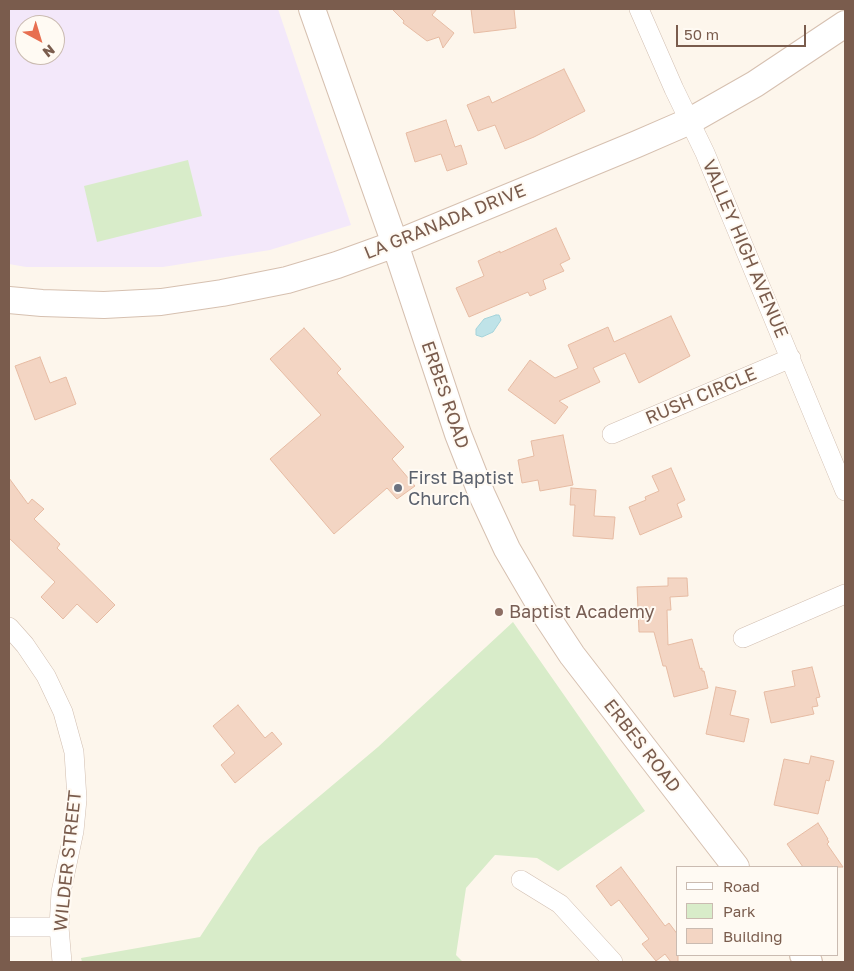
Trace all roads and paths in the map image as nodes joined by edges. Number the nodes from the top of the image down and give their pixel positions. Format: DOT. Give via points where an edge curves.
graph roads {
  1 [pos="312,9"];
  2 [pos="639,9"];
  3 [pos="832,9"];
  4 [pos="835,31"];
  5 [pos="690,121"];
  6 [pos="395,244"];
  7 [pos="9,300"];
  8 [pos="791,358"];
  9 [pos="612,434"];
  10 [pos="845,491"];
  11 [pos="845,594"];
  12 [pos="9,627"];
  13 [pos="743,638"];
  14 [pos="735,866"];
  15 [pos="521,880"];
  16 [pos="59,927"];
  17 [pos="9,928"];
  18 [pos="62,962"];
  19 [pos="613,962"];
  1 -- 6 [label="main road, ERBES ROAD"];
  2 -- 5 [label="street, VALLEY HIGH AVENUE"];
  3 -- 4 [label="main road"];
  4 -- 5 [label="main road, LA GRANADA DRIVE" via="755,84"];
  5 -- 6 [label="main road, LA GRANADA DRIVE"];
  5 -- 8 [label="street, VALLEY HIGH AVENUE"];
  6 -- 7 [label="main road, LA GRANADA DRIVE" via="287,280 222,294 104,305"];
  6 -- 14 [label="main road, ERBES ROAD" via="458,434 507,549 572,655"];
  8 -- 9 [label="street, RUSH CIRCLE"];
  8 -- 10 [label="street, VALLEY HIGH AVENUE"];
  11 -- 13 [label="street"];
  12 -- 16 [label="street, WILDER STREET" via="46,676 63,712 74,752 77,799 61,892"];
  15 -- 19 [label="street" via="560,904"];
  16 -- 17 [label="street"];
  16 -- 18 [label="street, WILDER STREET"];
}
